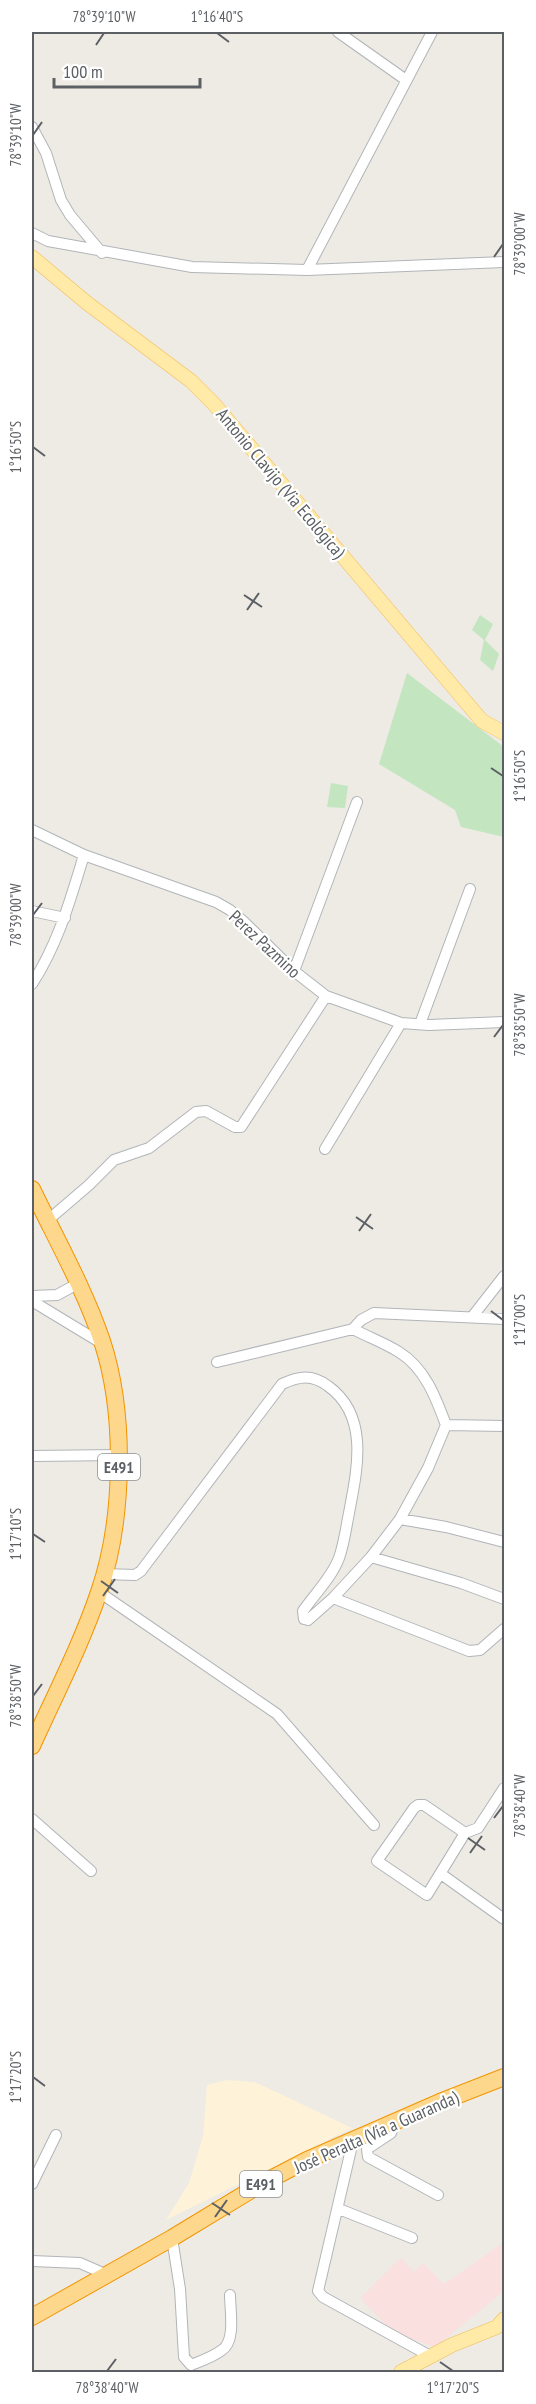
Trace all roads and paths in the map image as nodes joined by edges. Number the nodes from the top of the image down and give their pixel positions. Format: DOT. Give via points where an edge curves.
graph roads {
  1 [pos="338,32"];
  2 [pos="432,32"];
  3 [pos="406,80"];
  4 [pos="32,127"];
  5 [pos="32,232"];
  6 [pos="102,253"];
  7 [pos="32,257"];
  8 [pos="504,262"];
  9 [pos="307,270"];
  10 [pos="504,734"];
  11 [pos="357,802"];
  12 [pos="32,830"];
  13 [pos="84,855"];
  14 [pos="470,889"];
  15 [pos="32,911"];
  16 [pos="65,918"];
  17 [pos="294,971"];
  18 [pos="32,984"];
  19 [pos="326,996"];
  20 [pos="504,1022"];
  21 [pos="401,1023"];
  22 [pos="420,1024"];
  23 [pos="324,1149"];
  24 [pos="32,1189"];
  25 [pos="47,1221"];
  26 [pos="504,1276"];
  27 [pos="79,1283"];
  28 [pos="32,1296"];
  29 [pos="32,1301"];
  30 [pos="472,1317"];
  31 [pos="504,1319"];
  32 [pos="353,1329"];
  33 [pos="103,1344"];
  34 [pos="217,1362"];
  35 [pos="446,1425"];
  36 [pos="504,1426"];
  37 [pos="119,1455"];
  38 [pos="32,1456"];
  39 [pos="400,1519"];
  40 [pos="504,1542"];
  41 [pos="371,1557"];
  42 [pos="104,1574"];
  43 [pos="99,1592"];
  44 [pos="333,1598"];
  45 [pos="504,1599"];
  46 [pos="504,1631"];
  47 [pos="32,1746"];
  48 [pos="503,1792"];
  49 [pos="32,1819"];
  50 [pos="374,1825"];
  51 [pos="465,1833"];
  52 [pos="91,1871"];
  53 [pos="441,1874"];
  54 [pos="504,1919"];
  55 [pos="504,2077"];
  56 [pos="394,2124"];
  57 [pos="56,2135"];
  58 [pos="354,2141"];
  59 [pos="32,2184"];
  60 [pos="438,2195"];
  61 [pos="339,2209"];
  62 [pos="172,2238"];
  63 [pos="412,2238"];
  64 [pos="32,2261"];
  65 [pos="105,2274"];
  66 [pos="230,2295"];
  67 [pos="32,2317"];
  68 [pos="504,2319"];
  69 [pos="430,2356"];
  70 [pos="183,2368"];
  71 [pos="401,2373"];
  1 -- 3 [label="street"];
  2 -- 3 [label="street"];
  3 -- 9 [label="street"];
  4 -- 6 [label="street" via="46,153 61,200"];
  5 -- 6 [label="street" via="48,241"];
  6 -- 9 [label="street" via="192,267"];
  7 -- 10 [label="main road, Antonio Clavijo (Via Ecológica)" via="214,404 482,721"];
  8 -- 9 [label="street"];
  11 -- 17 [label="street"];
  12 -- 13 [label="street, Perez Pazmino"];
  13 -- 16 [label="street"];
  13 -- 17 [label="street, Perez Pazmino" via="230,909"];
  14 -- 22 [label="street"];
  15 -- 16 [label="street"];
  16 -- 18 [label="street"];
  17 -- 19 [label="street, Perez Pazmino"];
  19 -- 21 [label="street, Perez Pazmino"];
  19 -- 25 [label="street" via="241,1127 206,1111 196,1112 149,1148 114,1160"];
  20 -- 22 [label="street, Perez Pazmino"];
  21 -- 22 [label="street, Perez Pazmino"];
  21 -- 23 [label="street"];
  24 -- 25 [label="highway, E491"];
  25 -- 27 [label="highway, E491"];
  26 -- 30 [label="street"];
  27 -- 28 [label="street" via="57,1295"];
  27 -- 33 [label="highway, E491"];
  29 -- 33 [label="street"];
  30 -- 31 [label="street"];
  30 -- 32 [label="street" via="374,1313"];
  32 -- 34 [label="street"];
  32 -- 35 [label="street" via="414,1364 434,1393"];
  33 -- 37 [label="highway, E491"];
  35 -- 36 [label="street"];
  35 -- 39 [label="street"];
  37 -- 38 [label="street"];
  37 -- 42 [label="highway, E491" via="117,1504"];
  39 -- 40 [label="street"];
  39 -- 41 [label="street"];
  41 -- 44 [label="street"];
  41 -- 45 [label="street"];
  42 -- 43 [label="highway, E491"];
  42 -- 44 [label="street" via="135,1575 141,1571 282,1384 308,1377 321,1380 343,1399 358,1443 358,1466 339,1559 303,1611 304,1619 308,1620"];
  43 -- 47 [label="highway, E491"];
  43 -- 50 [label="street" via="277,1714"];
  44 -- 46 [label="street" via="469,1651 480,1650"];
  48 -- 51 [label="street" via="478,1828"];
  49 -- 52 [label="street"];
  51 -- 53 [label="street"];
  51 -- 53 [label="street" via="424,1805 418,1805 377,1862 427,1895"];
  53 -- 54 [label="street"];
  55 -- 56 [label="highway, José Peralta (Vía a Guaranda) / E491"];
  56 -- 58 [label="highway, José Peralta (Vía a Guaranda) / E491"];
  56 -- 60 [label="street" via="391,2133 367,2149 368,2157"];
  57 -- 59 [label="street"];
  58 -- 61 [label="street"];
  58 -- 62 [label="highway, José Peralta (Vía a Guaranda) / E491" via="261,2184"];
  61 -- 63 [label="street"];
  61 -- 69 [label="street" via="318,2291"];
  62 -- 65 [label="highway, José Peralta (Vía a Guaranda) / E491"];
  62 -- 70 [label="street" via="180,2289"];
  64 -- 65 [label="street" via="80,2263"];
  65 -- 67 [label="highway, José Peralta (Vía a Guaranda) / E491"];
  66 -- 70 [label="street" via="227,2344 223,2350"];
  68 -- 69 [label="main road" via="497,2327"];
  69 -- 71 [label="main road"];
}
